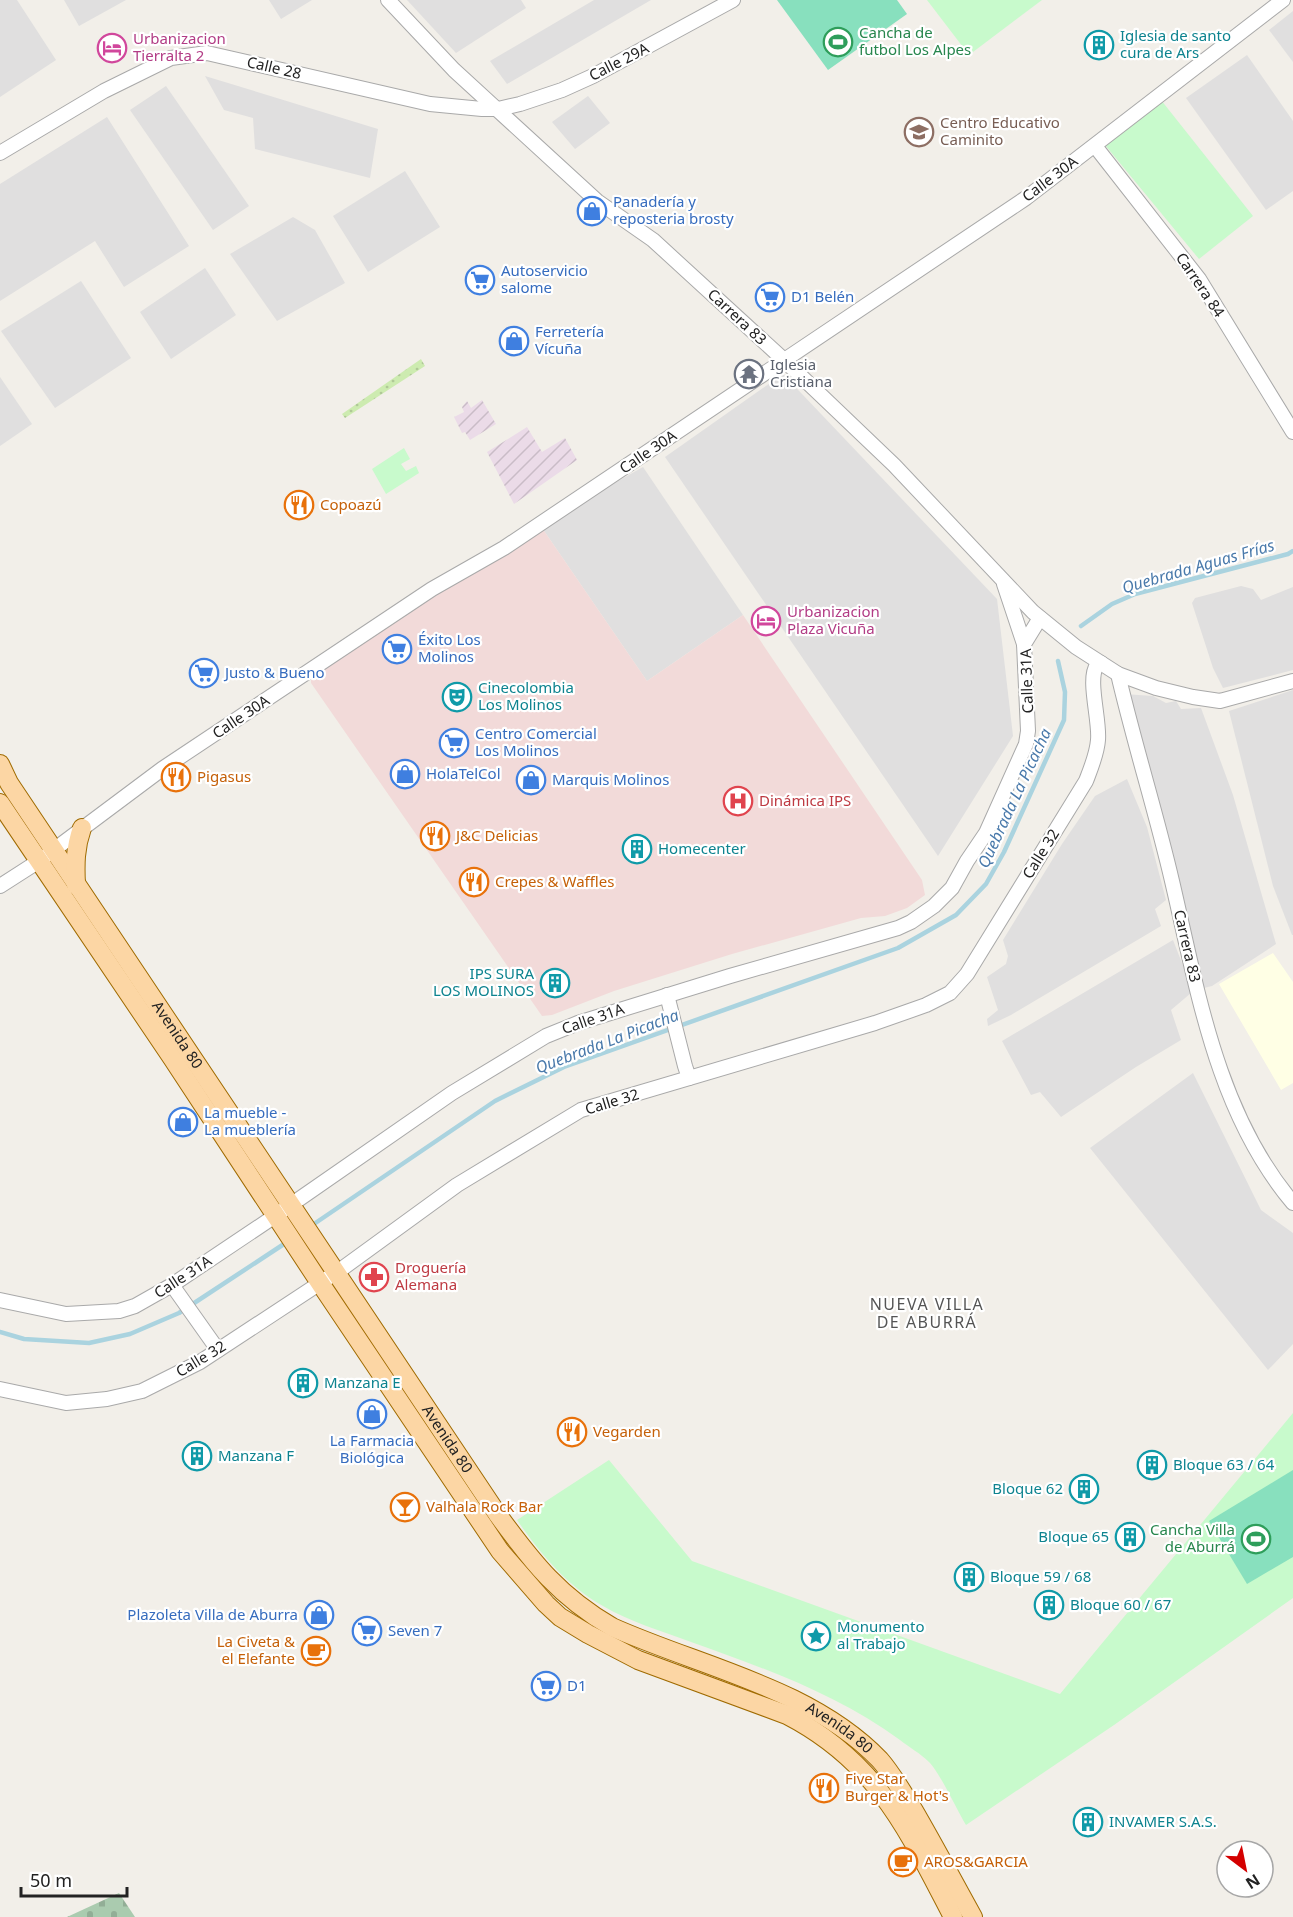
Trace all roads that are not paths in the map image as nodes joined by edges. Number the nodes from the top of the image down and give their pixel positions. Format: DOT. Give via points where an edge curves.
graph roads {
  1 [pos="388,0"];
  2 [pos="733,0"];
  3 [pos="1283,0"];
  4 [pos="498,109"];
  5 [pos="1095,146"];
  6 [pos="0,153"];
  7 [pos="784,360"];
  8 [pos="1293,432"];
  9 [pos="1003,582"];
  10 [pos="1040,618"];
  11 [pos="1024,644"];
  12 [pos="1078,649"];
  13 [pos="1101,663"];
  14 [pos="1118,674"];
  15 [pos="1293,681"];
  16 [pos="1095,693"];
  17 [pos="0,764"];
  18 [pos="0,803"];
  19 [pos="82,828"];
  20 [pos="46,856"];
  21 [pos="0,886"];
  22 [pos="76,886"];
  23 [pos="668,999"];
  24 [pos="687,1072"];
  25 [pos="1293,1203"];
  26 [pos="283,1210"];
  27 [pos="328,1278"];
  28 [pos="172,1285"];
  29 [pos="0,1300"];
  30 [pos="218,1350"];
  31 [pos="0,1389"];
  32 [pos="953,1917"];
  33 [pos="974,1917"];
  1 -- 4 [label="street, Carrera 83" via="454,70"];
  2 -- 4 [label="street, Calle 29A" via="593,76"];
  3 -- 5 [label="street, Calle 30A"];
  4 -- 6 [label="street, Calle 28" via="430,104 207,53 171,58 104,91"];
  4 -- 7 [label="street, Carrera 83" via="597,201 653,240"];
  5 -- 7 [label="street, Calle 30A" via="1026,198"];
  5 -- 8 [label="street, Carrera 84" via="1199,279"];
  7 -- 9 [label="street, Carrera 83" via="894,465"];
  7 -- 19 [label="street, Calle 30A" via="504,548 432,589 162,769"];
  9 -- 10 [label="street, Carrera 83"];
  9 -- 11 [label="street"];
  10 -- 11 [label="street, Calle 31A"];
  10 -- 12 [label="street, Carrera 83"];
  11 -- 23 [label="street, Calle 31A" via="1026,744 986,833 944,897 898,928"];
  12 -- 13 [label="street"];
  12 -- 16 [label="street, Calle 32"];
  13 -- 14 [label="street"];
  13 -- 16 [label="street, Calle 32" via="1092,676"];
  14 -- 15 [label="street" via="1156,688 1220,701"];
  14 -- 25 [label="street, Carrera 83" via="1212,1043 1245,1131 1266,1168"];
  16 -- 24 [label="street, Calle 32" via="1098,738 1086,781 967,974 950,993 875,1023"];
  17 -- 20 [label="main road, Avenida 80"];
  18 -- 20 [label="main road, Avenida 80"];
  19 -- 20 [label="street, Calle 30A"];
  19 -- 22 [label="main road" via="76,852"];
  20 -- 21 [label="street, Calle 30A"];
  20 -- 22 [label="main road, Avenida 80"];
  20 -- 26 [label="main road, Avenida 80"];
  22 -- 26 [label="main road, Avenida 80"];
  23 -- 24 [label="street"];
  23 -- 26 [label="street, Calle 31A" via="578,1023 546,1036 452,1092"];
  24 -- 27 [label="street, Calle 32" via="581,1110 458,1185"];
  26 -- 27 [label="main road, Avenida 80"];
  26 -- 28 [label="street, Calle 31A"];
  27 -- 30 [label="street, Calle 32"];
  27 -- 32 [label="main road, Avenida 80" via="500,1551 546,1604 572,1625 638,1660 787,1715 821,1735 860,1768 892,1807"];
  27 -- 33 [label="main road, Avenida 80" via="498,1515 557,1588 612,1627 792,1698 844,1728 880,1761 897,1783"];
  28 -- 29 [label="street, Calle 31A" via="119,1311 66,1314"];
  28 -- 30 [label="street"];
  30 -- 31 [label="street, Calle 32" via="142,1391 106,1399 66,1403"];
}
